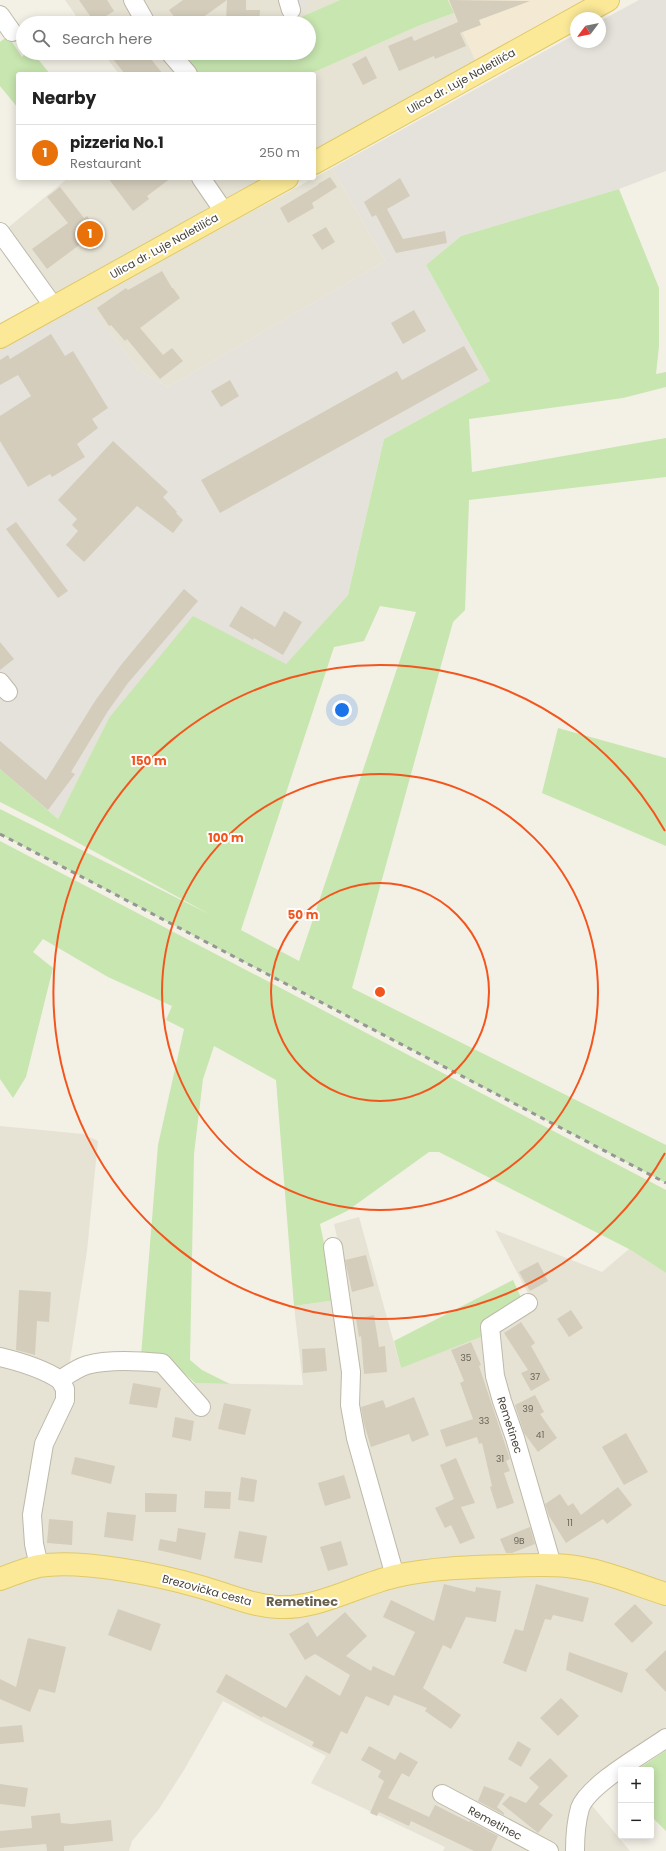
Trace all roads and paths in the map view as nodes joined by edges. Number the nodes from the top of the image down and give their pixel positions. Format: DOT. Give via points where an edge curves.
graph roads {
  1 [pos="608,0"];
  2 [pos="0,15"];
  3 [pos="12,32"];
  4 [pos="176,60"];
  5 [pos="186,72"];
  6 [pos="316,162"];
  7 [pos="202,180"];
  8 [pos="276,180"];
  9 [pos="225,213"];
  10 [pos="0,232"];
  11 [pos="54,307"];
  12 [pos="0,337"];
  13 [pos="333,1247"];
  14 [pos="528,1303"];
  15 [pos="0,1357"];
  16 [pos="60,1380"];
  17 [pos="201,1407"];
  18 [pos="552,1565"];
  19 [pos="40,1566"];
  20 [pos="395,1576"];
  21 [pos="0,1579"];
  22 [pos="666,1594"];
  23 [pos="666,1738"];
  24 [pos="442,1794"];
  25 [pos="549,1851"];
  26 [pos="575,1851"];
  1 -- 6 [label="main road, Ulica dr. Luje Naletilića"];
  2 -- 3 [label="street"];
  4 -- 5 [label="street"];
  7 -- 9 [label="street"];
  8 -- 9 [label="main road, Ulica dr. Luje Naletilića"];
  9 -- 11 [label="main road, Ulica dr. Luje Naletilića"];
  10 -- 11 [label="street"];
  11 -- 12 [label="main road, Ulica dr. Luje Naletilića"];
  13 -- 20 [label="street" via="351,1372 350,1405 356,1438"];
  14 -- 18 [label="street, Remetinec" via="490,1327 490,1337 498,1389"];
  15 -- 16 [label="street" via="29,1365"];
  16 -- 17 [label="street" via="88,1364 136,1360 162,1362"];
  16 -- 19 [label="street" via="65,1389 66,1400 44,1444 32,1515 34,1544"];
  18 -- 20 [label="main road, Brezovička cesta" via="458,1567"];
  18 -- 22 [label="main road, Brezovička cesta" via="594,1571"];
  19 -- 20 [label="main road, Brezovička cesta" via="70,1565 116,1569 186,1582 277,1607 307,1604"];
  19 -- 21 [label="main road, Brezovička cesta"];
  23 -- 26 [label="street" via="594,1788 580,1806 575,1832"];
  24 -- 25 [label="street, Remetinec"];
}
